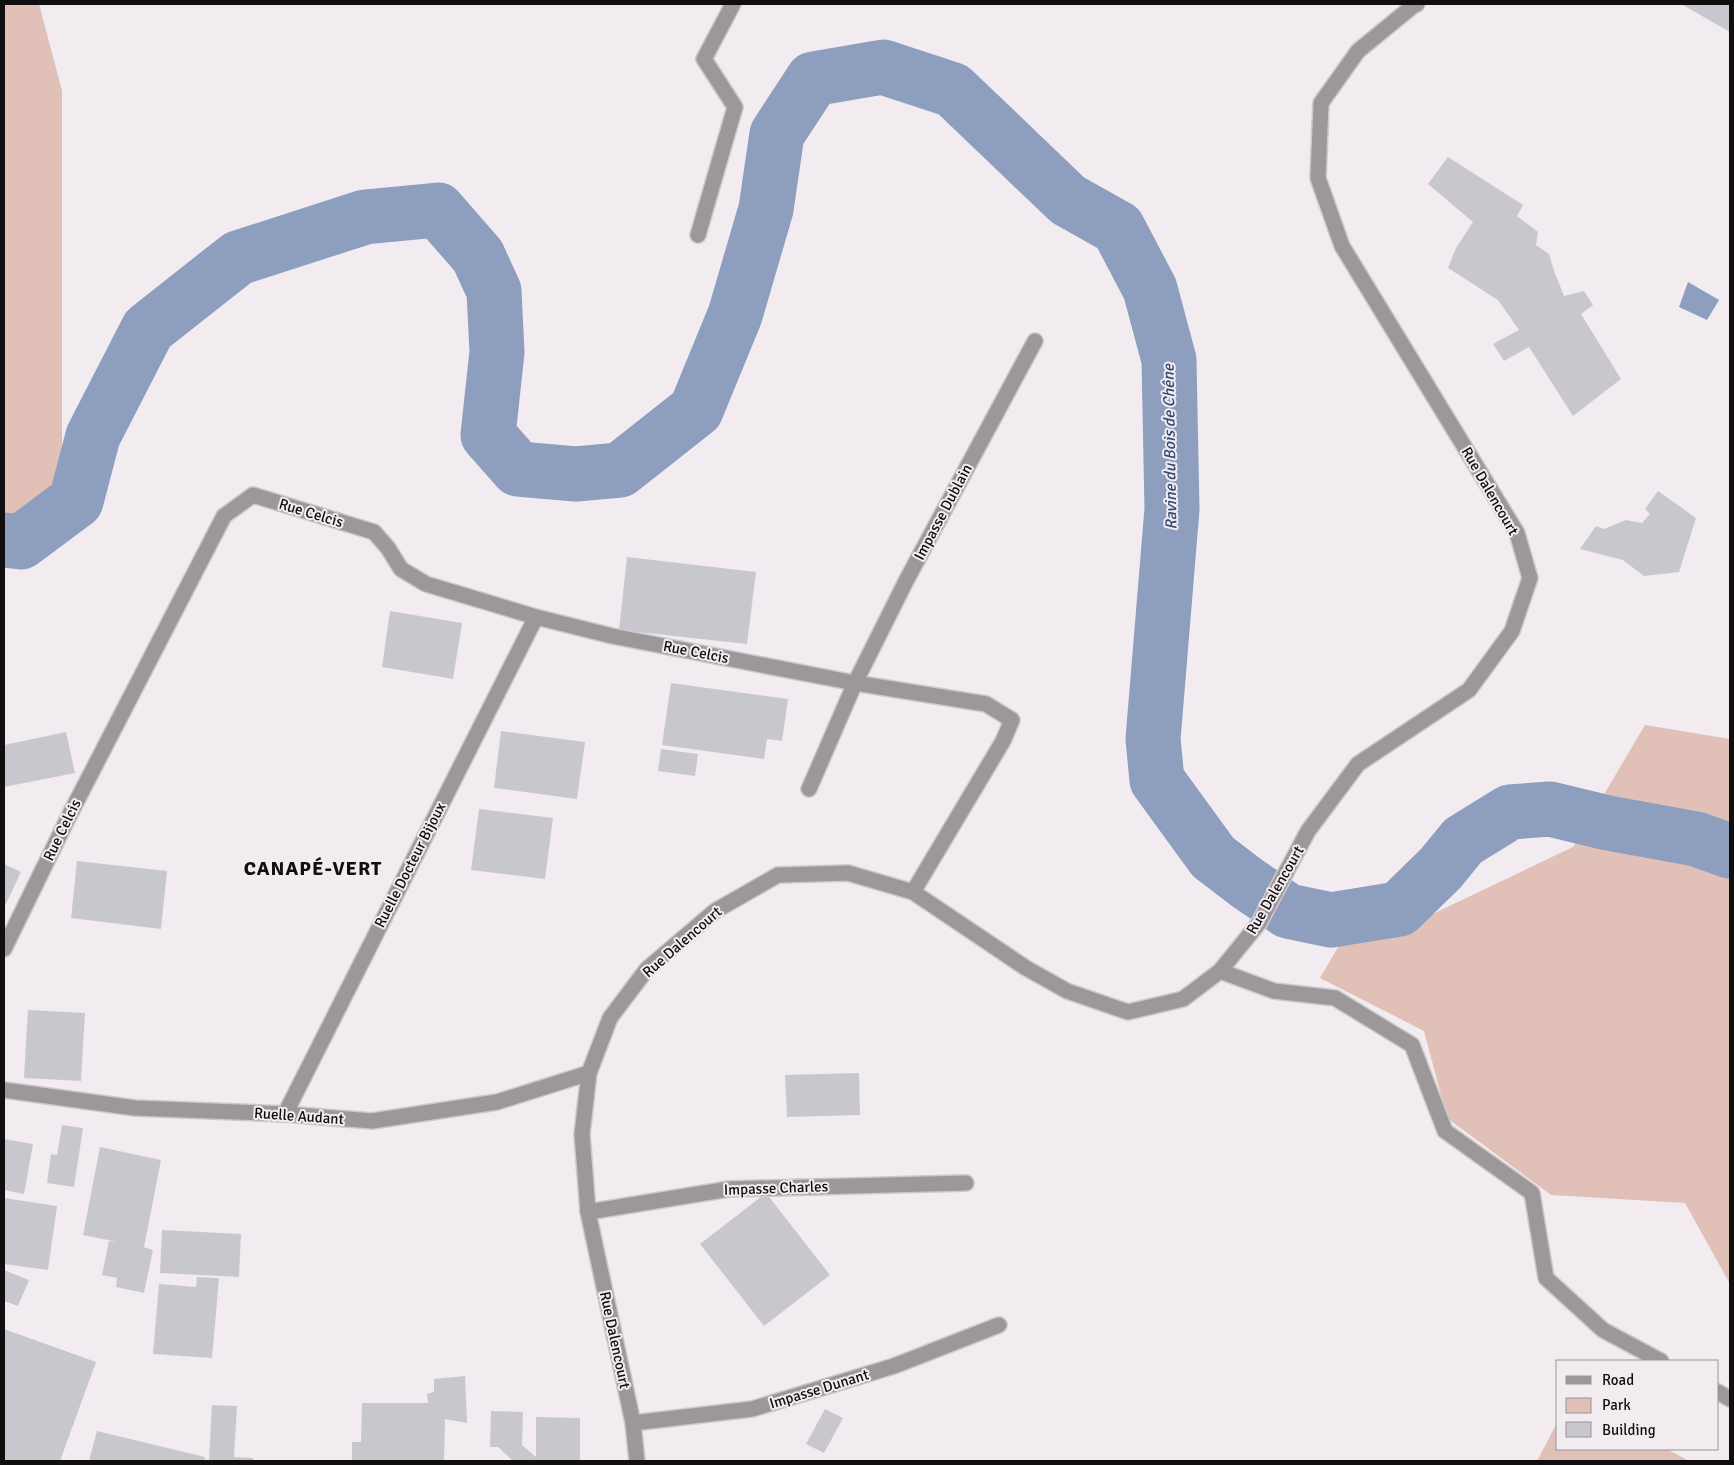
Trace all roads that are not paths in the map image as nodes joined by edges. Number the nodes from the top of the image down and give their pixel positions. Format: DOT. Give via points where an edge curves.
graph roads {
  1 [pos="733,4"];
  2 [pos="1417,4"];
  3 [pos="698,235"];
  4 [pos="1035,341"];
  5 [pos="536,617"];
  6 [pos="855,683"];
  7 [pos="809,788"];
  8 [pos="913,892"];
  9 [pos="4,949"];
  10 [pos="1220,971"];
  11 [pos="589,1073"];
  12 [pos="4,1090"];
  13 [pos="285,1114"];
  14 [pos="966,1183"];
  15 [pos="588,1212"];
  16 [pos="999,1325"];
  17 [pos="1658,1360"];
  18 [pos="1719,1393"];
  19 [pos="1730,1399"];
  20 [pos="632,1423"];
  21 [pos="637,1461"];
  1 -- 3 [label="street" via="704,59 735,107"];
  2 -- 10 [label="street, Rue Dalencourt" via="1358,51 1321,103 1318,178 1342,246 1517,533 1530,578 1512,631 1469,690 1358,764 1308,831 1259,923"];
  4 -- 6 [label="street, Impasse Dublain"];
  5 -- 6 [label="street, Rue Celcis" via="612,636"];
  5 -- 9 [label="street, Rue Celcis" via="426,584 401,569 374,532 253,495 224,516 68,816"];
  5 -- 13 [label="street, Ruelle Docteur Bijoux"];
  6 -- 7 [label="street, Impasse Dublain"];
  6 -- 8 [label="street, Rue Celcis" via="986,704 1012,720 1003,741"];
  8 -- 10 [label="street, Rue Dalencourt" via="1026,968 1067,991 1128,1012 1183,999"];
  8 -- 11 [label="street, Rue Dalencourt" via="848,873 778,875 715,911 647,968 610,1018"];
  10 -- 17 [label="street" via="1274,991 1335,998 1412,1045 1446,1131 1532,1193 1546,1278 1603,1330"];
  11 -- 13 [label="street, Ruelle Audant" via="497,1102 372,1121"];
  11 -- 15 [label="street, Rue Dalencourt" via="582,1134"];
  12 -- 13 [label="street, Ruelle Audant" via="135,1108"];
  14 -- 15 [label="street, Impasse Charles" via="729,1188"];
  15 -- 20 [label="street, Rue Dalencourt"];
  16 -- 20 [label="street, Impasse Dunant" via="894,1366 752,1409"];
  18 -- 19 [label="street"];
  20 -- 21 [label="street, Rue Dalencourt"];
}
